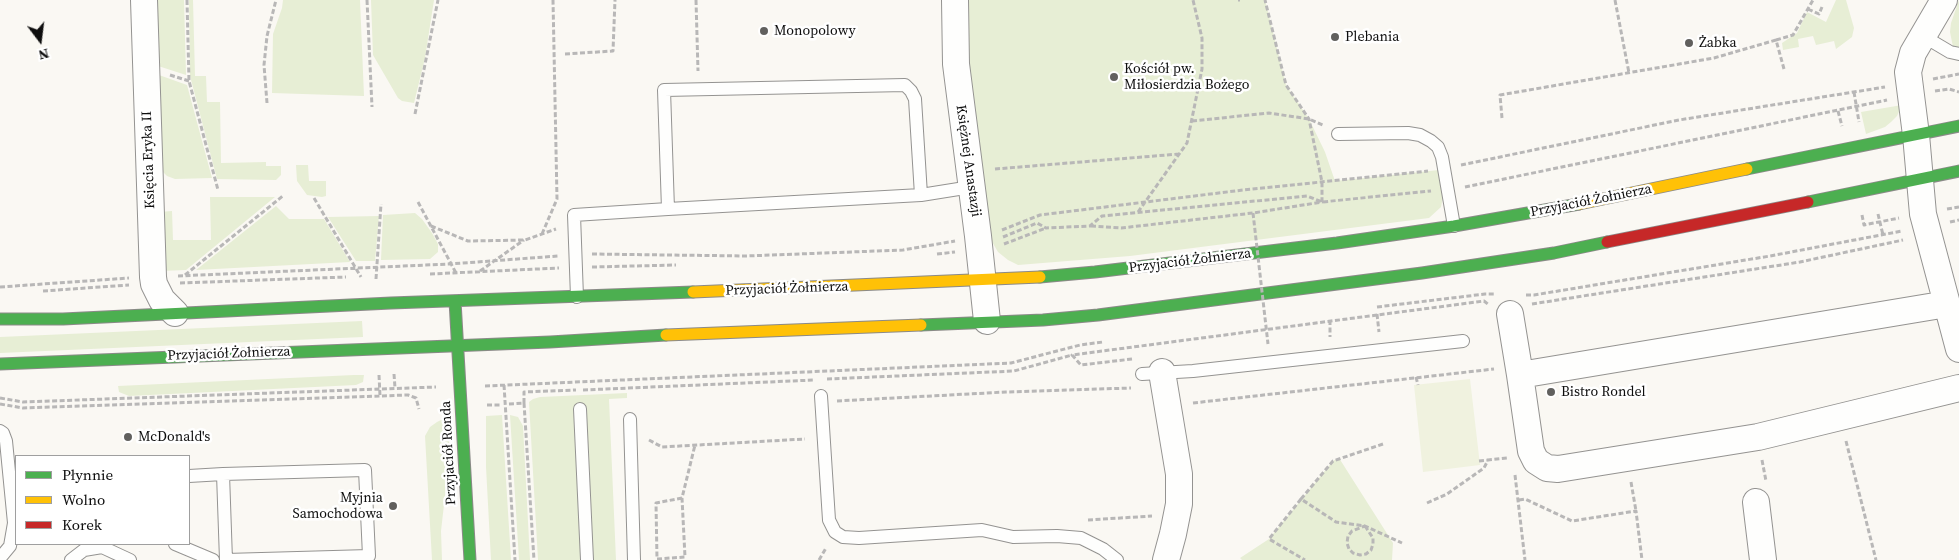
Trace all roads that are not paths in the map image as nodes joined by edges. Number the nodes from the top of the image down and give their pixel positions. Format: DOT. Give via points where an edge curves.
graph roads {
  1 [pos="144,0"];
  2 [pos="955,0"];
  3 [pos="1944,0"];
  4 [pos="1923,36"];
  5 [pos="1959,54"];
  6 [pos="1959,126"];
  7 [pos="1338,134"];
  8 [pos="1916,135"];
  9 [pos="1959,171"];
  10 [pos="970,179"];
  11 [pos="1919,179"];
  12 [pos="921,195"];
  13 [pos="668,208"];
  14 [pos="1454,226"];
  15 [pos="982,280"];
  16 [pos="577,297"];
  17 [pos="455,301"];
  18 [pos="1947,304"];
  19 [pos="1511,309"];
  20 [pos="175,313"];
  21 [pos="0,319"];
  22 [pos="987,322"];
  23 [pos="1463,342"];
  24 [pos="458,344"];
  25 [pos="1959,349"];
  26 [pos="0,364"];
  27 [pos="1152,373"];
  28 [pos="1520,375"];
  29 [pos="1959,388"];
  30 [pos="821,396"];
  31 [pos="580,409"];
  32 [pos="630,419"];
  33 [pos="0,431"];
  34 [pos="222,474"];
  35 [pos="190,476"];
  36 [pos="1756,502"];
  37 [pos="5,544"];
  38 [pos="177,545"];
  39 [pos="0,558"];
  40 [pos="71,560"];
  41 [pos="130,560"];
  42 [pos="213,560"];
  43 [pos="470,560"];
  44 [pos="587,560"];
  45 [pos="634,560"];
  46 [pos="1117,560"];
  47 [pos="1166,560"];
  48 [pos="1763,560"];
  1 -- 20 [label="street, Księcia Eryka II" via="153,276 162,300"];
  2 -- 10 [label="street, Księżnej Anastazji" via="956,64"];
  3 -- 4 [label="street"];
  4 -- 5 [label="lane"];
  4 -- 8 [label="street" via="1908,72"];
  6 -- 8 [label="street, Przyjaciół Żołnierza"];
  7 -- 14 [label="lane" via="1408,133 1431,141 1438,147 1445,169"];
  8 -- 11 [label="street"];
  8 -- 14 [label="street, Przyjaciół Żołnierza" via="1549,210"];
  9 -- 11 [label="street, Przyjaciół Żołnierza"];
  10 -- 12 [label="lane"];
  10 -- 15 [label="street, Księżnej Anastazji"];
  11 -- 18 [label="street" via="1923,214"];
  11 -- 22 [label="street, Przyjaciół Żołnierza" via="1572,250 1422,274 1108,314"];
  12 -- 13 [label="lane"];
  12 -- 13 [label="lane" via="916,99 905,85 664,90"];
  13 -- 16 [label="lane" via="574,215"];
  14 -- 15 [label="street, Przyjaciół Żołnierza" via="1095,272"];
  15 -- 16 [label="street, Przyjaciół Żołnierza"];
  15 -- 22 [label="street, Księżnej Anastazji"];
  16 -- 17 [label="street, Przyjaciół Żołnierza"];
  17 -- 20 [label="street, Przyjaciół Żołnierza"];
  17 -- 24 [label="street"];
  18 -- 25 [label="street"];
  18 -- 28 [label="street"];
  19 -- 28 [label="street"];
  20 -- 21 [label="street, Przyjaciół Żołnierza"];
  22 -- 24 [label="street, Przyjaciół Żołnierza"];
  23 -- 27 [label="lane"];
  24 -- 26 [label="street, Przyjaciół Żołnierza"];
  24 -- 43 [label="street, Przyjaciół Ronda"];
  27 -- 47 [label="street" via="1178,474 1179,504"];
  28 -- 29 [label="street" via="1531,451 1536,461 1547,468 1558,469 1758,437"];
  30 -- 46 [label="lane" via="829,520 835,532 843,537 982,530 1013,537 1081,538 1104,549"];
  31 -- 44 [label="lane"];
  32 -- 45 [label="lane"];
  33 -- 37 [label="lane" via="6,441 14,523"];
  34 -- 34 [label="lane" via="366,470 369,556 226,560"];
  34 -- 35 [label="lane"];
  36 -- 48 [label="street"];
  37 -- 39 [label="lane"];
  38 -- 42 [label="lane"];
  40 -- 41 [label="lane" via="84,550 102,547"];
}
